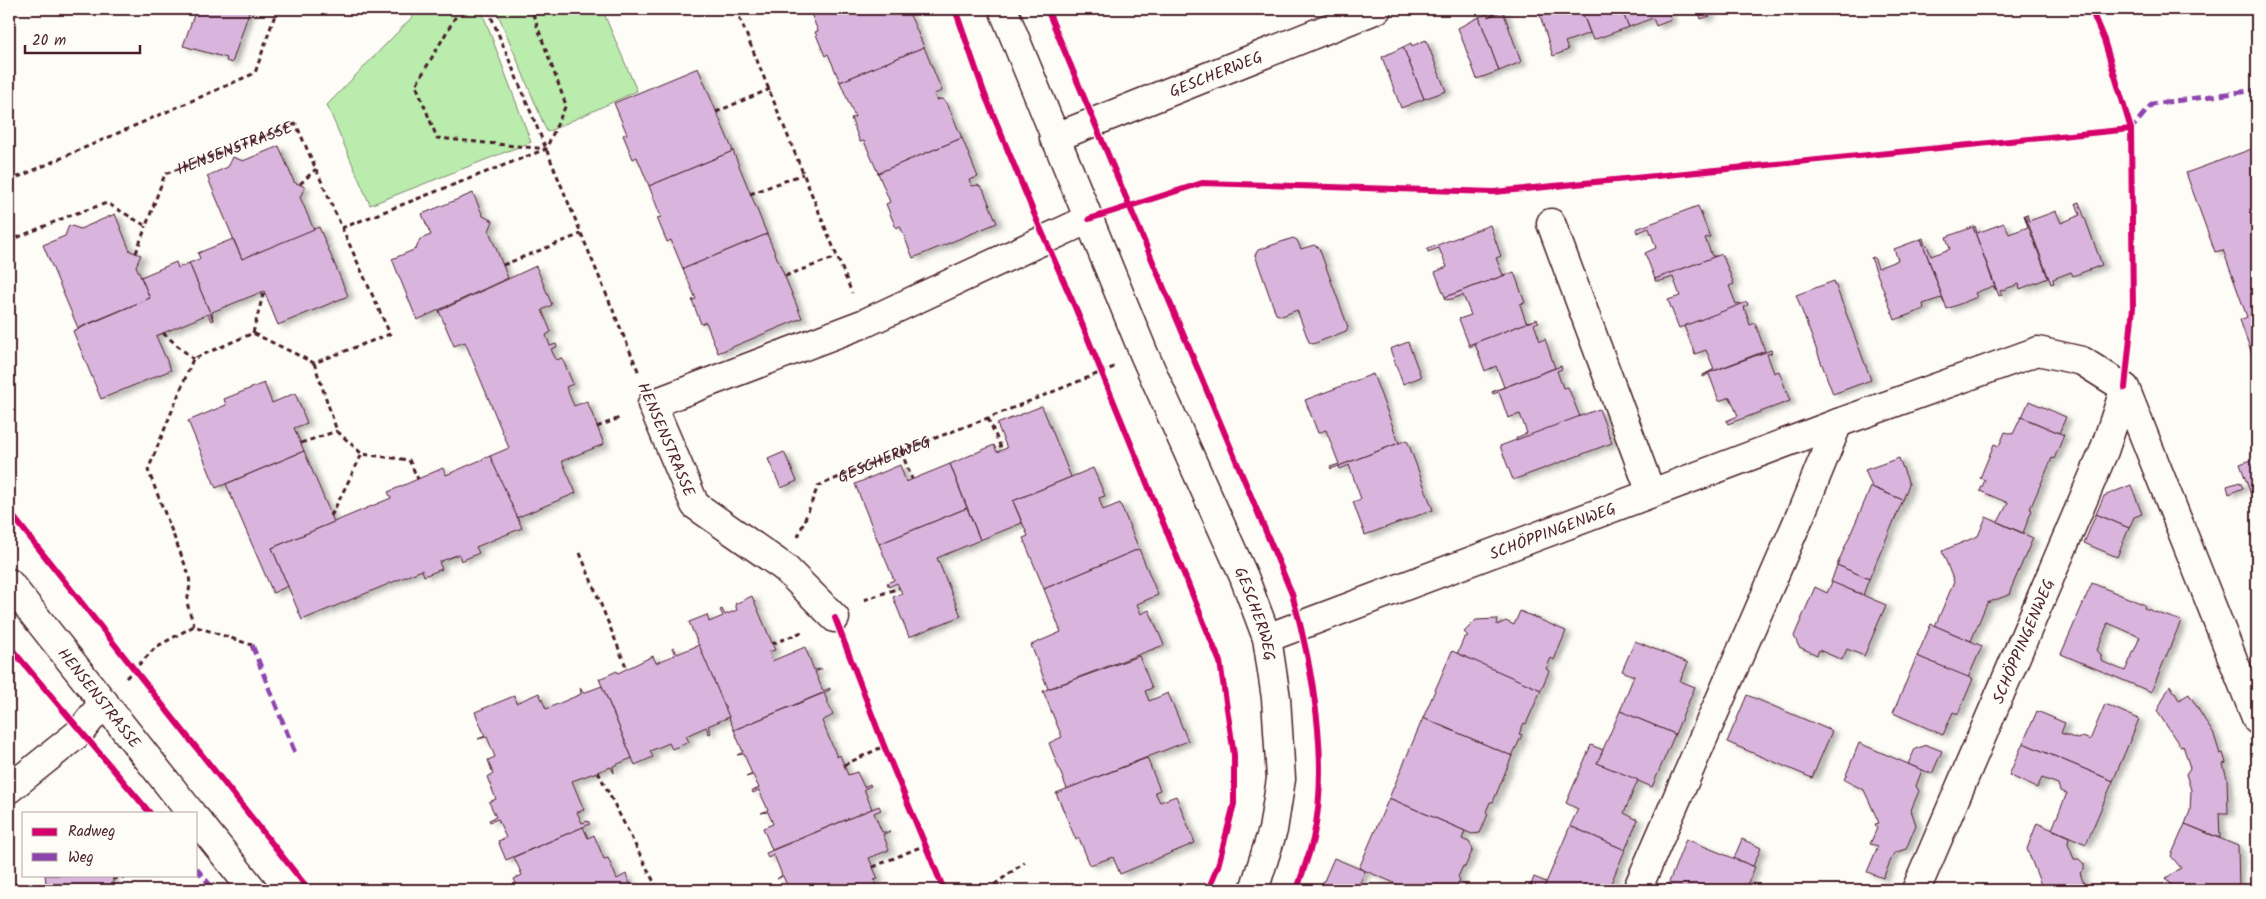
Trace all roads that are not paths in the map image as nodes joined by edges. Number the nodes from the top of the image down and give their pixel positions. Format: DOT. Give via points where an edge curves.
graph roads {
  1 [pos="1003,9"];
  2 [pos="1377,9"];
  3 [pos="1054,138"];
  4 [pos="1089,219"];
  5 [pos="1551,223"];
  6 [pos="2125,388"];
  7 [pos="1838,423"];
  8 [pos="1651,493"];
  9 [pos="9,583"];
  10 [pos="835,618"];
  11 [pos="1267,638"];
  12 [pos="104,702"];
  13 [pos="2257,720"];
  14 [pos="9,789"];
  15 [pos="190,812"];
  16 [pos="198,821"];
  17 [pos="253,890"];
  18 [pos="1254,890"];
  19 [pos="1637,890"];
  20 [pos="1916,890"];
  1 -- 3 [label="street, GESCHERWEG"];
  2 -- 3 [label="street, GESCHERWEG"];
  3 -- 4 [label="street, GESCHERWEG"];
  4 -- 10 [label="street, HENSENSTRASSE" via="865,324 652,404 695,506 785,568"];
  4 -- 11 [label="street, GESCHERWEG" via="1144,354 1244,577"];
  5 -- 8 [label="street"];
  6 -- 7 [label="street, SCHÖPPINGENWEG" via="2082,361 2038,351"];
  6 -- 13 [label="street"];
  6 -- 20 [label="street, SCHÖPPINGENWEG" via="2104,451"];
  7 -- 8 [label="street, SCHÖPPINGENWEG"];
  7 -- 19 [label="street"];
  8 -- 11 [label="street, SCHÖPPINGENWEG"];
  9 -- 12 [label="street, HENSENSTRASSE"];
  11 -- 18 [label="street, GESCHERWEG" via="1276,698 1280,779 1273,830"];
  12 -- 14 [label="street" via="80,732"];
  12 -- 15 [label="street, HENSENSTRASSE"];
  16 -- 17 [label="street"];
}
